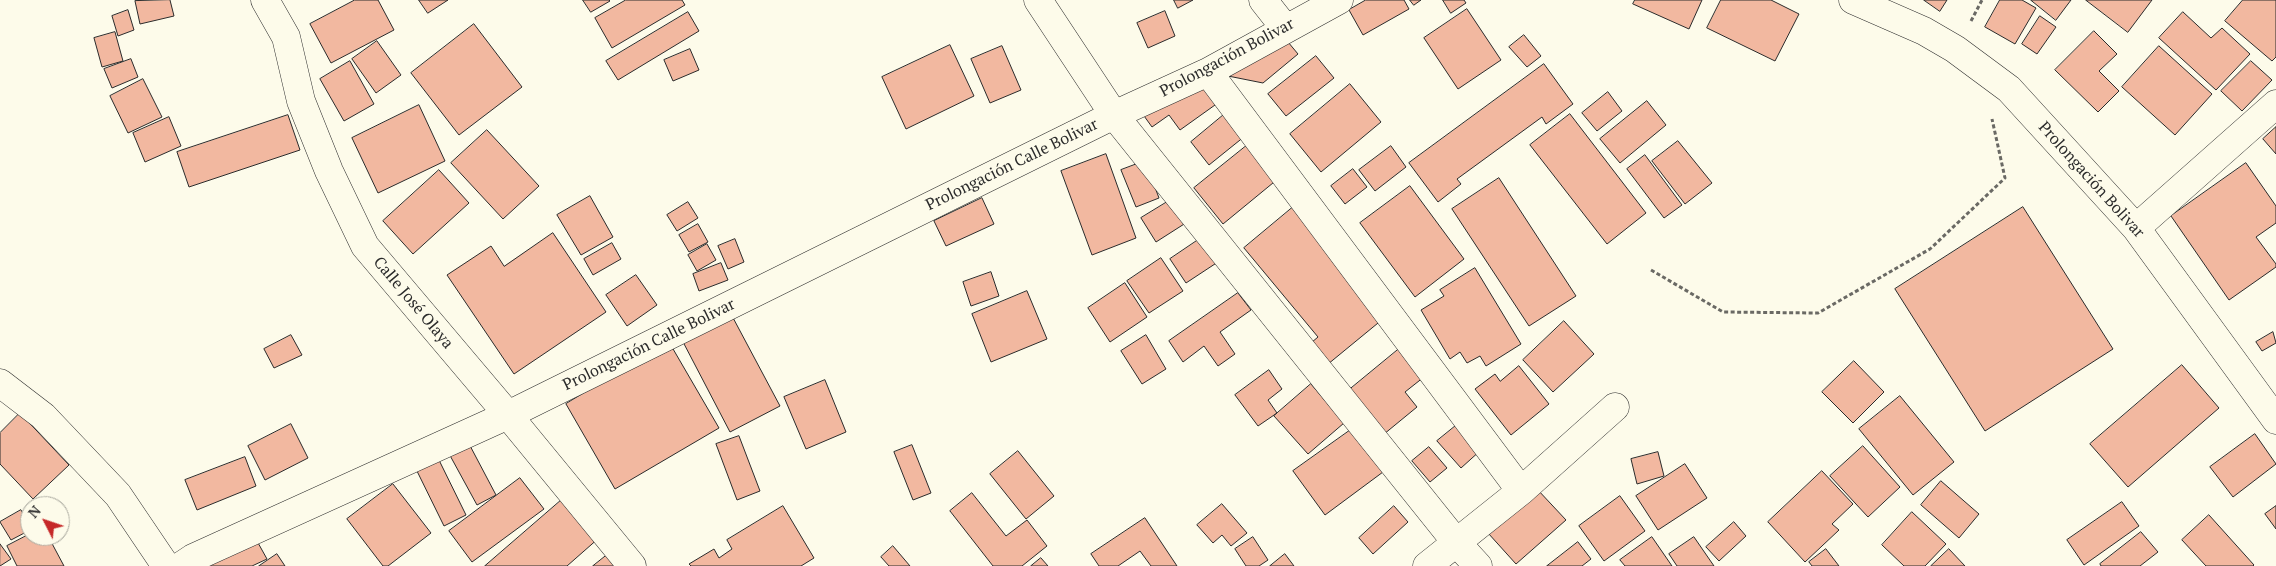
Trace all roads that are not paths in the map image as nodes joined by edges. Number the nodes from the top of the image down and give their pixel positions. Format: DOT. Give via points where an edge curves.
graph roads {
  1 [pos="264,0"];
  2 [pos="1038,0"];
  3 [pos="1263,0"];
  4 [pos="1339,0"];
  5 [pos="1852,0"];
  6 [pos="1285,28"];
  7 [pos="1208,72"];
  8 [pos="2276,104"];
  9 [pos="1114,115"];
  10 [pos="2136,228"];
  11 [pos="0,384"];
  12 [pos="1615,407"];
  13 [pos="508,415"];
  14 [pos="2276,420"];
  15 [pos="1521,491"];
  16 [pos="1456,542"];
  17 [pos="166,566"];
  18 [pos="181,566"];
  19 [pos="632,566"];
  20 [pos="1427,566"];
  21 [pos="1478,566"];
  1 -- 13 [label="street, Calle José Olaya" via="286,37 301,101 365,246"];
  2 -- 9 [label="street"];
  3 -- 6 [label="street"];
  4 -- 6 [label="street, Prolongación Bolivar"];
  5 -- 10 [label="street, Prolongación Bolivar" via="1924,31 2009,89"];
  6 -- 7 [label="street, Prolongación Bolivar"];
  7 -- 9 [label="street, Prolongación Bolivar"];
  7 -- 15 [label="street"];
  8 -- 10 [label="street"];
  9 -- 13 [label="street, Prolongación Calle Bolivar"];
  9 -- 16 [label="street"];
  10 -- 14 [label="street, Prolongación Bolivar"];
  11 -- 17 [label="street" via="42,416 118,495"];
  12 -- 15 [label="street"];
  13 -- 18 [label="street, Prolongación Calle Bolivar"];
  13 -- 19 [label="street, Calle José Olaya"];
  15 -- 16 [label="street"];
  16 -- 20 [label="street"];
  16 -- 21 [label="street"];
}
